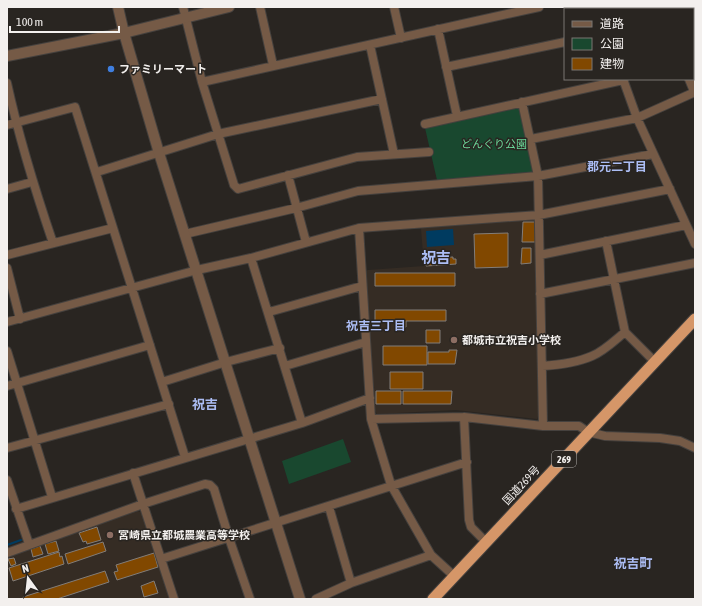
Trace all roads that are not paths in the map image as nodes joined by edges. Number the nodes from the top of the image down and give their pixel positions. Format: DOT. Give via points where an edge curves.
graph roads {
  1 [pos="118,7"];
  2 [pos="229,7"];
  3 [pos="260,7"];
  4 [pos="394,7"];
  5 [pos="539,7"];
  6 [pos="184,12"];
  7 [pos="438,29"];
  8 [pos="124,33"];
  9 [pos="401,38"];
  10 [pos="564,42"];
  11 [pos="370,45"];
  12 [pos="7,56"];
  13 [pos="273,65"];
  14 [pos="446,67"];
  15 [pos="623,80"];
  16 [pos="690,80"];
  17 [pos="202,82"];
  18 [pos="7,83"];
  19 [pos="695,92"];
  20 [pos="382,99"];
  21 [pos="522,102"];
  22 [pos="458,116"];
  23 [pos="637,118"];
  24 [pos="11,124"];
  25 [pos="425,124"];
  26 [pos="218,134"];
  27 [pos="531,139"];
  28 [pos="429,152"];
  29 [pos="159,153"];
  30 [pos="394,154"];
  31 [pos="653,154"];
  32 [pos="97,172"];
  33 [pos="288,175"];
  34 [pos="538,176"];
  35 [pos="32,182"];
  36 [pos="7,189"];
  37 [pos="670,190"];
  38 [pos="296,208"];
  39 [pos="539,215"];
  40 [pos="686,225"];
  41 [pos="113,228"];
  42 [pos="360,228"];
  43 [pos="185,234"];
  44 [pos="606,241"];
  45 [pos="306,242"];
  46 [pos="53,243"];
  47 [pos="695,244"];
  48 [pos="7,255"];
  49 [pos="540,255"];
  50 [pos="251,258"];
  51 [pos="695,263"];
  52 [pos="7,268"];
  53 [pos="197,270"];
  54 [pos="613,280"];
  55 [pos="362,286"];
  56 [pos="133,288"];
  57 [pos="540,294"];
  58 [pos="269,312"];
  59 [pos="20,319"];
  60 [pos="695,319"];
  61 [pos="7,322"];
  62 [pos="625,332"];
  63 [pos="366,342"];
  64 [pos="150,345"];
  65 [pos="280,348"];
  66 [pos="7,352"];
  67 [pos="226,362"];
  68 [pos="655,362"];
  69 [pos="285,366"];
  70 [pos="542,366"];
  71 [pos="162,382"];
  72 [pos="17,383"];
  73 [pos="7,386"];
  74 [pos="370,398"];
  75 [pos="169,404"];
  76 [pos="464,417"];
  77 [pos="371,419"];
  78 [pos="302,423"];
  79 [pos="543,426"];
  80 [pos="588,432"];
  81 [pos="249,438"];
  82 [pos="35,440"];
  83 [pos="7,448"];
  84 [pos="695,448"];
  85 [pos="185,457"];
  86 [pos="467,462"];
  87 [pos="133,473"];
  88 [pos="7,480"];
  89 [pos="391,485"];
  90 [pos="52,497"];
  91 [pos="143,504"];
  92 [pos="328,507"];
  93 [pos="16,508"];
  94 [pos="276,523"];
  95 [pos="229,538"];
  96 [pos="486,542"];
  97 [pos="29,544"];
  98 [pos="7,553"];
  99 [pos="431,555"];
  100 [pos="161,559"];
  101 [pos="454,576"];
  102 [pos="351,583"];
  103 [pos="174,599"];
  104 [pos="250,599"];
  105 [pos="300,599"];
  106 [pos="316,599"];
  107 [pos="433,599"];
  1 -- 8 [label="street"];
  2 -- 6 [label="street"];
  3 -- 13 [label="street"];
  4 -- 9 [label="street"];
  5 -- 7 [label="street"];
  6 -- 8 [label="street"];
  6 -- 17 [label="street"];
  7 -- 9 [label="street"];
  7 -- 14 [label="street"];
  8 -- 12 [label="street"];
  8 -- 29 [label="street"];
  9 -- 11 [label="street"];
  10 -- 14 [label="street"];
  11 -- 13 [label="street"];
  11 -- 20 [label="street"];
  13 -- 17 [label="street"];
  14 -- 22 [label="street"];
  15 -- 21 [label="street"];
  15 -- 23 [label="street"];
  16 -- 19 [label="street"];
  17 -- 26 [label="street"];
  18 -- 24 [label="street"];
  19 -- 23 [label="street"];
  20 -- 26 [label="street"];
  20 -- 30 [label="street"];
  21 -- 22 [label="street"];
  21 -- 27 [label="street"];
  22 -- 25 [label="street"];
  23 -- 27 [label="street"];
  23 -- 31 [label="street"];
  24 -- 32 [label="street" via="75,106"];
  24 -- 35 [label="street"];
  26 -- 29 [label="street"];
  26 -- 33 [label="street" via="234,185 238,189"];
  27 -- 34 [label="street"];
  28 -- 30 [label="street"];
  29 -- 32 [label="street"];
  29 -- 43 [label="street"];
  30 -- 33 [label="street" via="357,157"];
  31 -- 34 [label="street"];
  31 -- 37 [label="street"];
  32 -- 41 [label="street"];
  33 -- 38 [label="street"];
  34 -- 38 [label="street" via="358,191"];
  34 -- 39 [label="street"];
  35 -- 36 [label="street"];
  35 -- 46 [label="street"];
  37 -- 39 [label="street"];
  37 -- 40 [label="street"];
  38 -- 43 [label="street"];
  38 -- 45 [label="street"];
  39 -- 42 [label="street"];
  39 -- 49 [label="street"];
  40 -- 44 [label="street"];
  40 -- 47 [label="street"];
  41 -- 46 [label="street"];
  41 -- 56 [label="street"];
  42 -- 45 [label="street"];
  42 -- 55 [label="street"];
  43 -- 53 [label="street"];
  44 -- 49 [label="street"];
  44 -- 54 [label="street"];
  45 -- 50 [label="street"];
  46 -- 48 [label="street"];
  49 -- 57 [label="street"];
  50 -- 53 [label="street"];
  50 -- 58 [label="street"];
  51 -- 54 [label="street"];
  52 -- 59 [label="street"];
  53 -- 56 [label="street"];
  53 -- 67 [label="street"];
  54 -- 57 [label="street"];
  54 -- 62 [label="street"];
  55 -- 58 [label="street"];
  55 -- 63 [label="street"];
  56 -- 59 [label="street"];
  56 -- 64 [label="street"];
  57 -- 70 [label="street"];
  58 -- 65 [label="street"];
  59 -- 61 [label="street"];
  60 -- 68 [label="highway, 国道269号 / 269"];
  62 -- 68 [label="street"];
  62 -- 70 [label="street" via="591,357"];
  63 -- 69 [label="street"];
  63 -- 74 [label="street"];
  64 -- 71 [label="street"];
  64 -- 72 [label="street"];
  65 -- 67 [label="street"];
  65 -- 69 [label="street"];
  66 -- 72 [label="street"];
  67 -- 71 [label="street"];
  67 -- 81 [label="street"];
  68 -- 80 [label="highway, 国道269号 / 269"];
  69 -- 78 [label="street"];
  70 -- 79 [label="street"];
  71 -- 75 [label="street"];
  72 -- 73 [label="street"];
  72 -- 82 [label="street"];
  74 -- 77 [label="street"];
  74 -- 78 [label="street"];
  75 -- 82 [label="street"];
  75 -- 85 [label="street"];
  76 -- 77 [label="street"];
  76 -- 79 [label="street"];
  76 -- 86 [label="street"];
  77 -- 89 [label="street"];
  78 -- 81 [label="street"];
  79 -- 80 [label="street" via="579,426"];
  80 -- 84 [label="street" via="605,436 660,438 680,441"];
  80 -- 96 [label="highway, 国道269号 / 269"];
  81 -- 85 [label="street"];
  81 -- 94 [label="street"];
  82 -- 83 [label="street"];
  82 -- 90 [label="street"];
  85 -- 87 [label="street"];
  86 -- 89 [label="street"];
  86 -- 96 [label="street" via="469,520 471,527"];
  87 -- 90 [label="street"];
  87 -- 91 [label="street"];
  88 -- 93 [label="street"];
  89 -- 92 [label="street"];
  89 -- 99 [label="street"];
  90 -- 93 [label="street"];
  91 -- 95 [label="street" via="205,484 210,485 214,489"];
  91 -- 97 [label="street"];
  91 -- 100 [label="street"];
  92 -- 94 [label="street"];
  92 -- 102 [label="street"];
  93 -- 97 [label="street"];
  94 -- 95 [label="street"];
  94 -- 105 [label="street"];
  95 -- 100 [label="street"];
  95 -- 104 [label="street"];
  96 -- 101 [label="highway, 国道269号 / 269"];
  97 -- 98 [label="street"];
  99 -- 101 [label="street"];
  99 -- 102 [label="street"];
  100 -- 103 [label="street"];
  101 -- 107 [label="highway, 国道269号 / 269"];
  102 -- 106 [label="street"];
}
